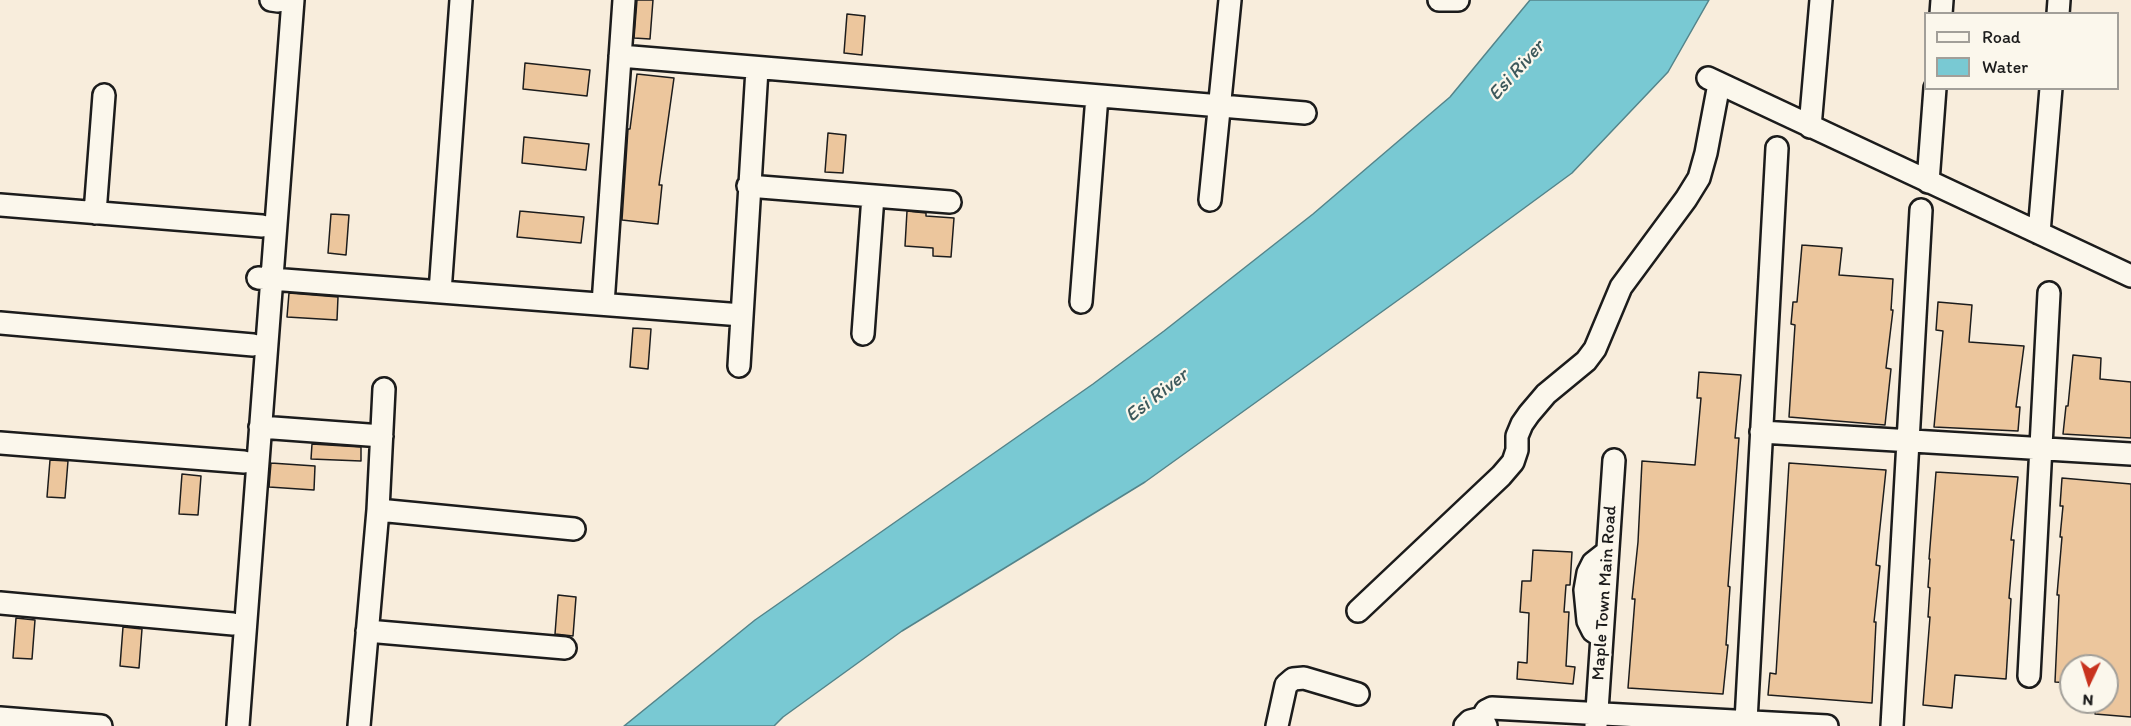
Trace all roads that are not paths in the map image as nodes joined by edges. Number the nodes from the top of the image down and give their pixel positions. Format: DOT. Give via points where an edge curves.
graph roads {
  1 [pos="271,0"];
  2 [pos="278,0"];
  3 [pos="293,0"];
  4 [pos="461,0"];
  5 [pos="624,0"];
  6 [pos="1230,0"];
  7 [pos="1439,0"];
  8 [pos="1458,0"];
  9 [pos="1821,0"];
  10 [pos="620,56"];
  11 [pos="756,69"];
  12 [pos="1935,90"];
  13 [pos="2051,90"];
  14 [pos="104,95"];
  15 [pos="1097,96"];
  16 [pos="1219,106"];
  17 [pos="1305,112"];
  18 [pos="1810,127"];
  19 [pos="1777,148"];
  20 [pos="1928,182"];
  21 [pos="748,186"];
  22 [pos="873,196"];
  23 [pos="1210,200"];
  24 [pos="950,202"];
  25 [pos="0,205"];
  26 [pos="1921,210"];
  27 [pos="95,213"];
  28 [pos="262,226"];
  29 [pos="2039,233"];
  30 [pos="2131,276"];
  31 [pos="265,279"];
  32 [pos="440,292"];
  33 [pos="2049,293"];
  34 [pos="1081,302"];
  35 [pos="603,304"];
  36 [pos="742,315"];
  37 [pos="0,323"];
  38 [pos="863,333"];
  39 [pos="253,345"];
  40 [pos="739,366"];
  41 [pos="384,389"];
  42 [pos="260,427"];
  43 [pos="1761,432"];
  44 [pos="382,436"];
  45 [pos="1908,441"];
  46 [pos="0,444"];
  47 [pos="2040,449"];
  48 [pos="2131,454"];
  49 [pos="1614,460"];
  50 [pos="244,462"];
  51 [pos="378,510"];
  52 [pos="574,529"];
  53 [pos="0,603"];
  54 [pos="1358,611"];
  55 [pos="233,624"];
  56 [pos="368,632"];
  57 [pos="565,648"];
  58 [pos="2029,676"];
  59 [pos="1358,694"];
  60 [pos="0,718"];
  61 [pos="1596,720"];
  62 [pos="1746,721"];
  63 [pos="39,723"];
  64 [pos="1478,723"];
  65 [pos="101,726"];
  66 [pos="226,726"];
  67 [pos="238,726"];
  68 [pos="359,726"];
  69 [pos="1277,726"];
  70 [pos="1827,726"];
  71 [pos="1892,726"];
  1 -- 2 [label="street"];
  2 -- 28 [label="street"];
  3 -- 31 [label="street"];
  4 -- 32 [label="street"];
  5 -- 10 [label="street"];
  6 -- 16 [label="street"];
  7 -- 8 [label="street"];
  9 -- 18 [label="street"];
  10 -- 11 [label="street"];
  10 -- 35 [label="street"];
  11 -- 15 [label="street"];
  11 -- 21 [label="street"];
  12 -- 20 [label="street"];
  13 -- 29 [label="street"];
  14 -- 27 [label="street"];
  15 -- 16 [label="street"];
  15 -- 34 [label="street"];
  16 -- 17 [label="street"];
  16 -- 23 [label="street"];
  18 -- 20 [label="street"];
  18 -- 54 [label="street" via="1713,81 1706,153 1699,178 1621,287 1595,349 1529,414 1517,436 1513,462 1501,476"];
  19 -- 43 [label="street"];
  20 -- 29 [label="street"];
  21 -- 22 [label="street"];
  21 -- 36 [label="street"];
  22 -- 24 [label="street"];
  22 -- 38 [label="street"];
  25 -- 27 [label="street"];
  26 -- 45 [label="street"];
  27 -- 28 [label="street"];
  28 -- 31 [label="street"];
  29 -- 30 [label="street"];
  31 -- 32 [label="street"];
  31 -- 39 [label="street"];
  31 -- 42 [label="street"];
  32 -- 35 [label="street"];
  33 -- 47 [label="street"];
  35 -- 36 [label="street"];
  36 -- 40 [label="street"];
  37 -- 39 [label="street"];
  39 -- 50 [label="street"];
  41 -- 44 [label="street"];
  42 -- 44 [label="street"];
  42 -- 67 [label="street"];
  43 -- 45 [label="street"];
  43 -- 62 [label="street"];
  44 -- 51 [label="street"];
  45 -- 47 [label="street"];
  45 -- 71 [label="street"];
  46 -- 50 [label="street"];
  47 -- 48 [label="street"];
  47 -- 58 [label="street"];
  49 -- 61 [label="street, Maple Town Main Road"];
  50 -- 55 [label="street"];
  51 -- 52 [label="street"];
  51 -- 56 [label="street"];
  53 -- 55 [label="street"];
  55 -- 66 [label="street"];
  56 -- 57 [label="street"];
  56 -- 68 [label="street"];
  59 -- 69 [label="street" via="1293,678 1286,685"];
  60 -- 63 [label="street"];
  61 -- 62 [label="street"];
  61 -- 64 [label="street" via="1492,708"];
  62 -- 70 [label="street"];
  63 -- 65 [label="street"];
}
